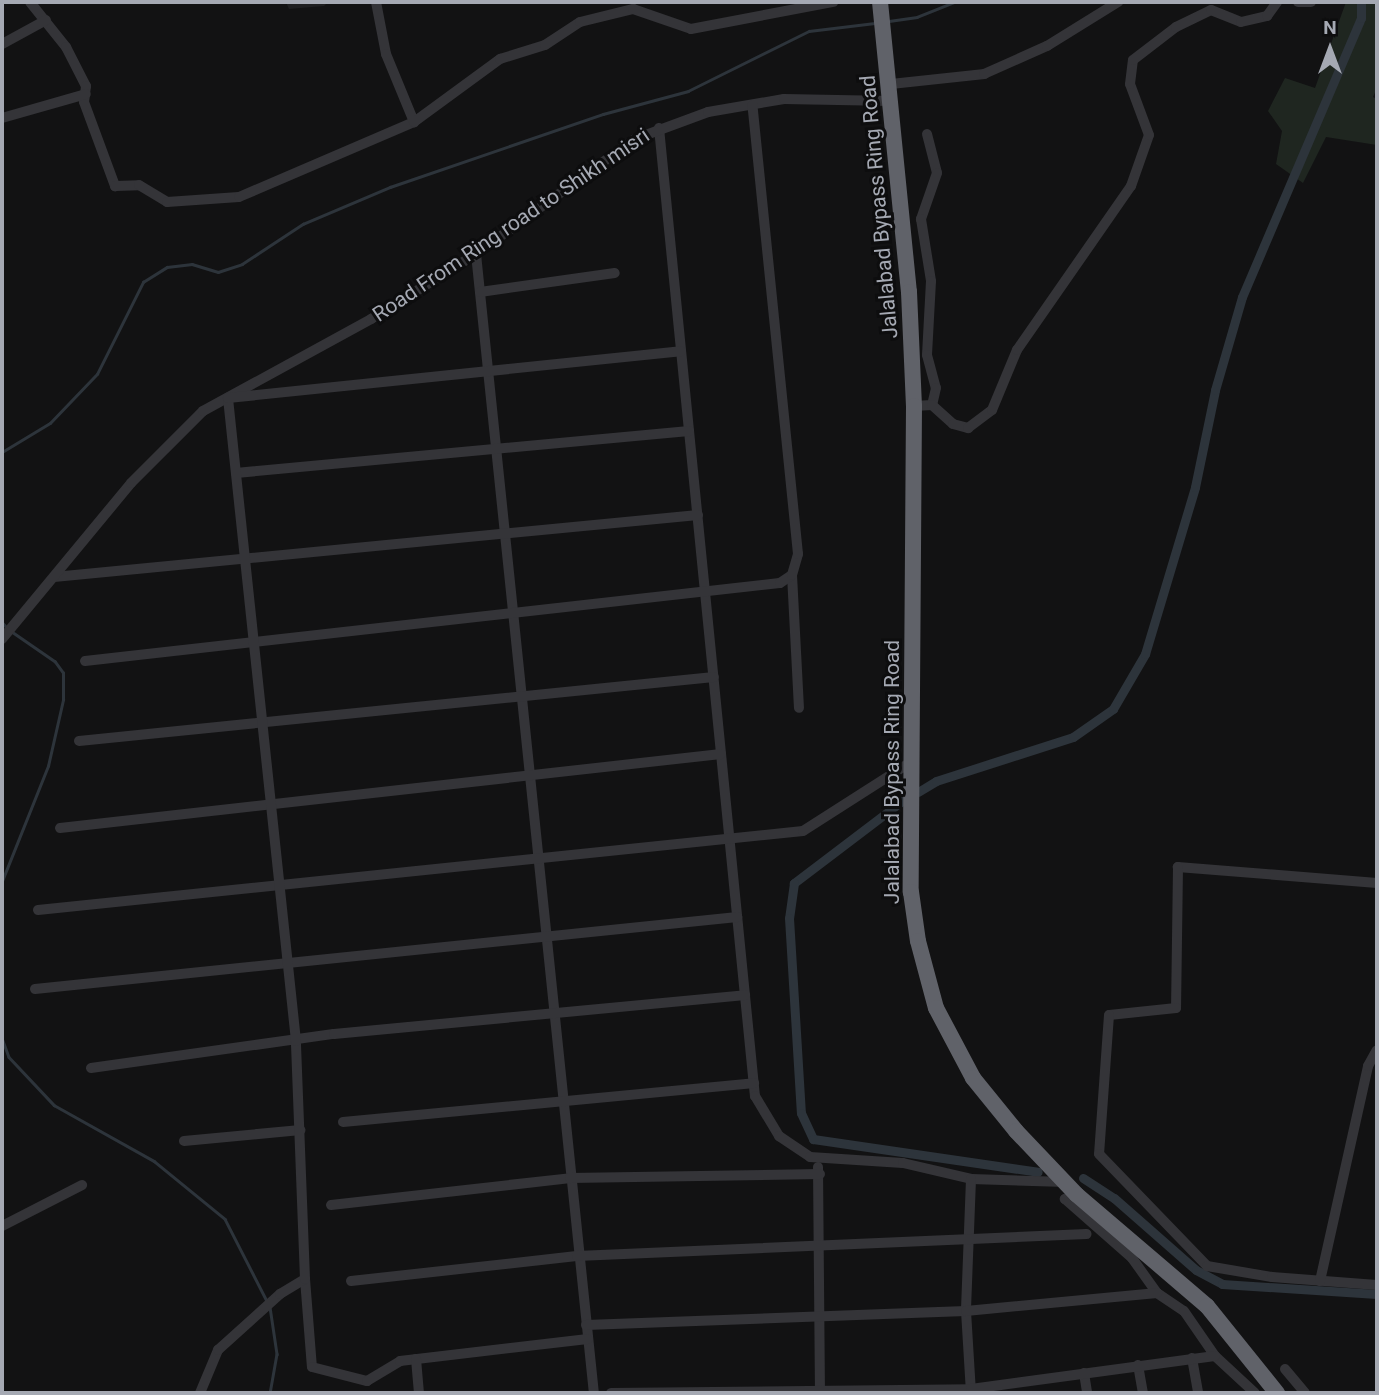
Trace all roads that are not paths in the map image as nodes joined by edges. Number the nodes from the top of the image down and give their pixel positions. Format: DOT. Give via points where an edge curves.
graph roads {
  1 [pos="30,2"];
  2 [pos="376,2"];
  3 [pos="833,2"];
  4 [pos="880,2"];
  5 [pos="1118,2"];
  6 [pos="1277,2"];
  7 [pos="1298,2"];
  8 [pos="1311,2"];
  9 [pos="46,20"];
  10 [pos="2,44"];
  11 [pos="891,92"];
  12 [pos="86,94"];
  13 [pos="752,105"];
  14 [pos="2,118"];
  15 [pos="414,122"];
  16 [pos="659,128"];
  17 [pos="927,134"];
  18 [pos="476,254"];
  19 [pos="615,273"];
  20 [pos="480,292"];
  21 [pos="681,351"];
  22 [pos="488,371"];
  23 [pos="228,398"];
  24 [pos="932,405"];
  25 [pos="914,406"];
  26 [pos="689,432"];
  27 [pos="496,451"];
  28 [pos="236,473"];
  29 [pos="698,515"];
  30 [pos="505,534"];
  31 [pos="245,560"];
  32 [pos="792,575"];
  33 [pos="54,577"];
  34 [pos="705,591"];
  35 [pos="513,613"];
  36 [pos="2,639"];
  37 [pos="253,642"];
  38 [pos="85,661"];
  39 [pos="714,677"];
  40 [pos="520,696"];
  41 [pos="799,708"];
  42 [pos="262,723"];
  43 [pos="79,741"];
  44 [pos="721,754"];
  45 [pos="911,762"];
  46 [pos="530,775"];
  47 [pos="271,804"];
  48 [pos="60,828"];
  49 [pos="730,839"];
  50 [pos="538,859"];
  51 [pos="1377,883"];
  52 [pos="279,885"];
  53 [pos="38,910"];
  54 [pos="737,917"];
  55 [pos="546,936"];
  56 [pos="287,963"];
  57 [pos="36,989"];
  58 [pos="745,995"];
  59 [pos="554,1013"];
  60 [pos="296,1041"];
  61 [pos="1377,1050"];
  62 [pos="91,1068"];
  63 [pos="754,1083"];
  64 [pos="563,1101"];
  65 [pos="343,1122"];
  66 [pos="300,1130"];
  67 [pos="184,1141"];
  68 [pos="815,1158"];
  69 [pos="820,1174"];
  70 [pos="570,1178"];
  71 [pos="971,1180"];
  72 [pos="1066,1181"];
  73 [pos="82,1185"];
  74 [pos="1077,1195"];
  75 [pos="331,1205"];
  76 [pos="2,1226"];
  77 [pos="1087,1234"];
  78 [pos="969,1243"];
  79 [pos="817,1247"];
  80 [pos="577,1256"];
  81 [pos="305,1279"];
  82 [pos="351,1281"];
  83 [pos="1320,1281"];
  84 [pos="1377,1285"];
  85 [pos="1157,1293"];
  86 [pos="966,1311"];
  87 [pos="818,1314"];
  88 [pos="586,1325"];
  89 [pos="588,1339"];
  90 [pos="1215,1356"];
  91 [pos="1192,1358"];
  92 [pos="416,1359"];
  93 [pos="1138,1365"];
  94 [pos="1285,1369"];
  95 [pos="1084,1373"];
  96 [pos="1023,1380"];
  97 [pos="820,1390"];
  98 [pos="916,1391"];
  99 [pos="971,1391"];
  100 [pos="200,1393"];
  101 [pos="419,1393"];
  102 [pos="594,1393"];
  103 [pos="611,1393"];
  104 [pos="1026,1393"];
  105 [pos="1087,1393"];
  106 [pos="1143,1393"];
  107 [pos="1198,1393"];
  108 [pos="1255,1393"];
  109 [pos="1277,1393"];
  110 [pos="1305,1393"];
  1 -- 9 [label="street"];
  2 -- 15 [label="street" via="386,54"];
  3 -- 15 [label="street" via="691,29 633,9 580,22 545,45 500,59"];
  4 -- 11 [label="highway, Jalalabad Bypass Ring Road"];
  5 -- 11 [label="street, Road From Ring road to Shikh misri" via="1047,46 984,74"];
  6 -- 24 [label="street" via="1268,16 1241,22 1211,10 1176,27 1133,60 1130,84 1149,135 1131,186 1017,350 992,410 968,428 953,424"];
  7 -- 8 [label="street"];
  9 -- 10 [label="street"];
  9 -- 12 [label="street" via="66,47"];
  11 -- 13 [label="street, Road From Ring road to Shikh misri"];
  11 -- 25 [label="highway, Jalalabad Bypass Ring Road"];
  12 -- 14 [label="street"];
  12 -- 15 [label="street" via="84,102 115,186 139,184 167,202 239,197"];
  13 -- 16 [label="street, Road From Ring road to Shikh misri" via="708,111"];
  13 -- 32 [label="street" via="798,554"];
  16 -- 18 [label="street, Road From Ring road to Shikh misri" via="635,139"];
  16 -- 21 [label="street"];
  17 -- 24 [label="street" via="937,173 920,219 931,281 927,355 936,388"];
  18 -- 20 [label="street"];
  18 -- 23 [label="street, Road From Ring road to Shikh misri"];
  19 -- 20 [label="street"];
  20 -- 22 [label="street"];
  21 -- 22 [label="street"];
  21 -- 26 [label="street"];
  22 -- 23 [label="street"];
  22 -- 27 [label="street"];
  23 -- 28 [label="street"];
  23 -- 33 [label="street, Road From Ring road to Shikh misri" via="203,411 131,482"];
  24 -- 25 [label="street"];
  25 -- 45 [label="highway, Jalalabad Bypass Ring Road"];
  26 -- 27 [label="street"];
  26 -- 29 [label="street"];
  27 -- 28 [label="street"];
  27 -- 30 [label="street"];
  28 -- 31 [label="street"];
  29 -- 30 [label="street"];
  29 -- 34 [label="street"];
  30 -- 31 [label="street"];
  30 -- 35 [label="street"];
  31 -- 33 [label="street"];
  31 -- 37 [label="street"];
  32 -- 34 [label="street" via="780,583"];
  32 -- 41 [label="street"];
  33 -- 36 [label="street, Road From Ring road to Shikh misri"];
  34 -- 35 [label="street"];
  34 -- 39 [label="street"];
  35 -- 37 [label="street"];
  35 -- 40 [label="street"];
  37 -- 38 [label="street"];
  37 -- 42 [label="street"];
  39 -- 40 [label="street"];
  39 -- 44 [label="street"];
  40 -- 42 [label="street"];
  40 -- 46 [label="street"];
  42 -- 43 [label="street"];
  42 -- 47 [label="street"];
  44 -- 46 [label="street"];
  44 -- 49 [label="street"];
  45 -- 49 [label="street" via="803,831"];
  45 -- 72 [label="highway, Jalalabad Bypass Ring Road" via="911,892 936,1008 973,1078 1016,1131"];
  46 -- 47 [label="street"];
  46 -- 50 [label="street"];
  47 -- 48 [label="street"];
  47 -- 52 [label="street"];
  49 -- 50 [label="street"];
  49 -- 54 [label="street"];
  50 -- 52 [label="street"];
  50 -- 55 [label="street"];
  51 -- 83 [label="street" via="1178,867 1176,1008 1109,1015 1099,1154 1207,1266"];
  52 -- 53 [label="street"];
  52 -- 56 [label="street"];
  54 -- 55 [label="street"];
  54 -- 58 [label="street"];
  55 -- 56 [label="street"];
  55 -- 59 [label="street"];
  56 -- 57 [label="street"];
  56 -- 60 [label="street"];
  58 -- 59 [label="street"];
  58 -- 63 [label="street"];
  59 -- 60 [label="street"];
  59 -- 64 [label="street"];
  60 -- 62 [label="street"];
  60 -- 66 [label="street"];
  61 -- 83 [label="street" via="1368,1066"];
  63 -- 64 [label="street"];
  63 -- 68 [label="street" via="755,1096 779,1136"];
  64 -- 65 [label="street"];
  64 -- 70 [label="street"];
  66 -- 67 [label="street"];
  66 -- 81 [label="street"];
  68 -- 69 [label="street"];
  68 -- 71 [label="street" via="903,1163"];
  69 -- 70 [label="street"];
  69 -- 79 [label="street"];
  70 -- 75 [label="street"];
  70 -- 80 [label="street"];
  71 -- 72 [label="street"];
  71 -- 78 [label="street"];
  72 -- 74 [label="highway, Jalalabad Bypass Ring Road"];
  73 -- 76 [label="street"];
  74 -- 85 [label="street" via="1065,1199 1132,1258"];
  74 -- 109 [label="highway, Jalalabad Bypass Ring Road" via="1207,1306"];
  77 -- 78 [label="street"];
  78 -- 79 [label="street"];
  78 -- 86 [label="street"];
  79 -- 80 [label="street"];
  79 -- 87 [label="street"];
  80 -- 82 [label="street"];
  80 -- 88 [label="street"];
  81 -- 92 [label="street" via="312,1367 366,1381 400,1361"];
  81 -- 100 [label="street" via="280,1294 218,1350"];
  83 -- 84 [label="street"];
  85 -- 86 [label="street"];
  85 -- 90 [label="street" via="1184,1311"];
  86 -- 87 [label="street"];
  86 -- 99 [label="street"];
  87 -- 88 [label="street"];
  87 -- 97 [label="street"];
  88 -- 89 [label="street"];
  89 -- 92 [label="street"];
  89 -- 102 [label="street"];
  90 -- 91 [label="street"];
  90 -- 108 [label="street"];
  91 -- 93 [label="street"];
  91 -- 107 [label="street"];
  92 -- 101 [label="street"];
  93 -- 95 [label="street"];
  93 -- 106 [label="street"];
  94 -- 110 [label="street"];
  95 -- 96 [label="street"];
  95 -- 105 [label="street"];
  96 -- 99 [label="street"];
  96 -- 104 [label="street"];
  97 -- 98 [label="street"];
  97 -- 103 [label="street"];
  98 -- 99 [label="street"];
}
